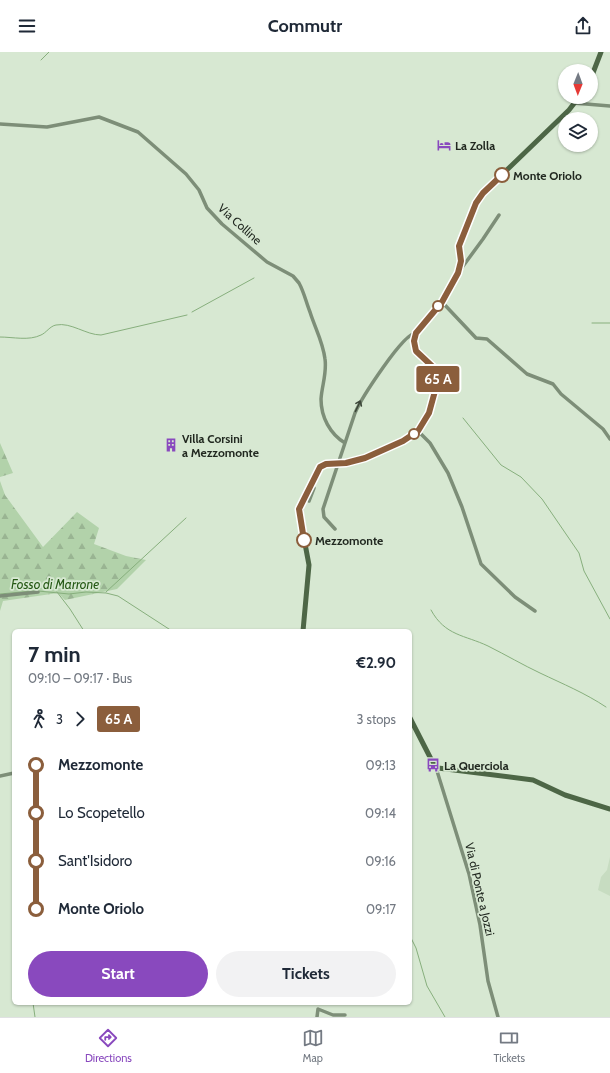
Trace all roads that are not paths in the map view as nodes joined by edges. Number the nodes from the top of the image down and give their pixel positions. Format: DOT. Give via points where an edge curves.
graph roads {
  1 [pos="601,52"];
  2 [pos="596,64"];
  3 [pos="574,104"];
  4 [pos="610,106"];
  5 [pos="0,124"];
  6 [pos="499,215"];
  7 [pos="458,273"];
  8 [pos="442,302"];
  9 [pos="416,333"];
  10 [pos="418,431"];
  11 [pos="610,439"];
  12 [pos="345,443"];
  13 [pos="339,464"];
  14 [pos="310,485"];
  15 [pos="309,501"];
  16 [pos="335,529"];
  17 [pos="38,592"];
  18 [pos="0,596"];
  19 [pos="535,611"];
  20 [pos="303,629"];
  21 [pos="412,722"];
  22 [pos="438,768"];
  23 [pos="12,773"];
  24 [pos="0,776"];
  25 [pos="610,809"];
  26 [pos="345,1015"];
  27 [pos="317,1017"];
  28 [pos="498,1017"];
  1 -- 2 [label="main road"];
  3 -- 4 [label="street"];
  3 -- 7 [label="main road" via="479,198 461,242 461,263"];
  5 -- 12 [label="street, Via Colline" via="47,126 99,117 138,132 186,174 199,190 207,208 222,224 267,262 293,276 300,283 321,341 325,360 325,383 321,399 323,415 329,428"];
  6 -- 7 [label="street"];
  7 -- 8 [label="main road"];
  8 -- 9 [label="main road"];
  8 -- 11 [label="street" via="476,338 487,339 527,374 553,384 561,394 604,429"];
  9 -- 10 [label="main road" via="416,351 433,367 438,380 429,413"];
  12 -- 9 [label="street, one-way" via="350,424 362,398 398,348 411,334"];
  10 -- 13 [label="main road" via="403,441 365,458"];
  10 -- 19 [label="street" via="430,443 448,473 481,564 515,597"];
  12 -- 13 [label="street"];
  13 -- 14 [label="main road" via="322,466"];
  13 -- 16 [label="street" via="323,511 324,517"];
  14 -- 15 [label="street" via="314,489"];
  14 -- 20 [label="main road" via="299,513 309,565"];
  17 -- 18 [label="street"];
  21 -- 22 [label="main road"];
  22 -- 25 [label="main road" via="536,781 565,795"];
  22 -- 28 [label="street, Via di Ponte a Jozzi" via="469,874 488,981"];
  23 -- 24 [label="street"];
  26 -- 27 [label="street" via="333,1015 318,1010"];
}
